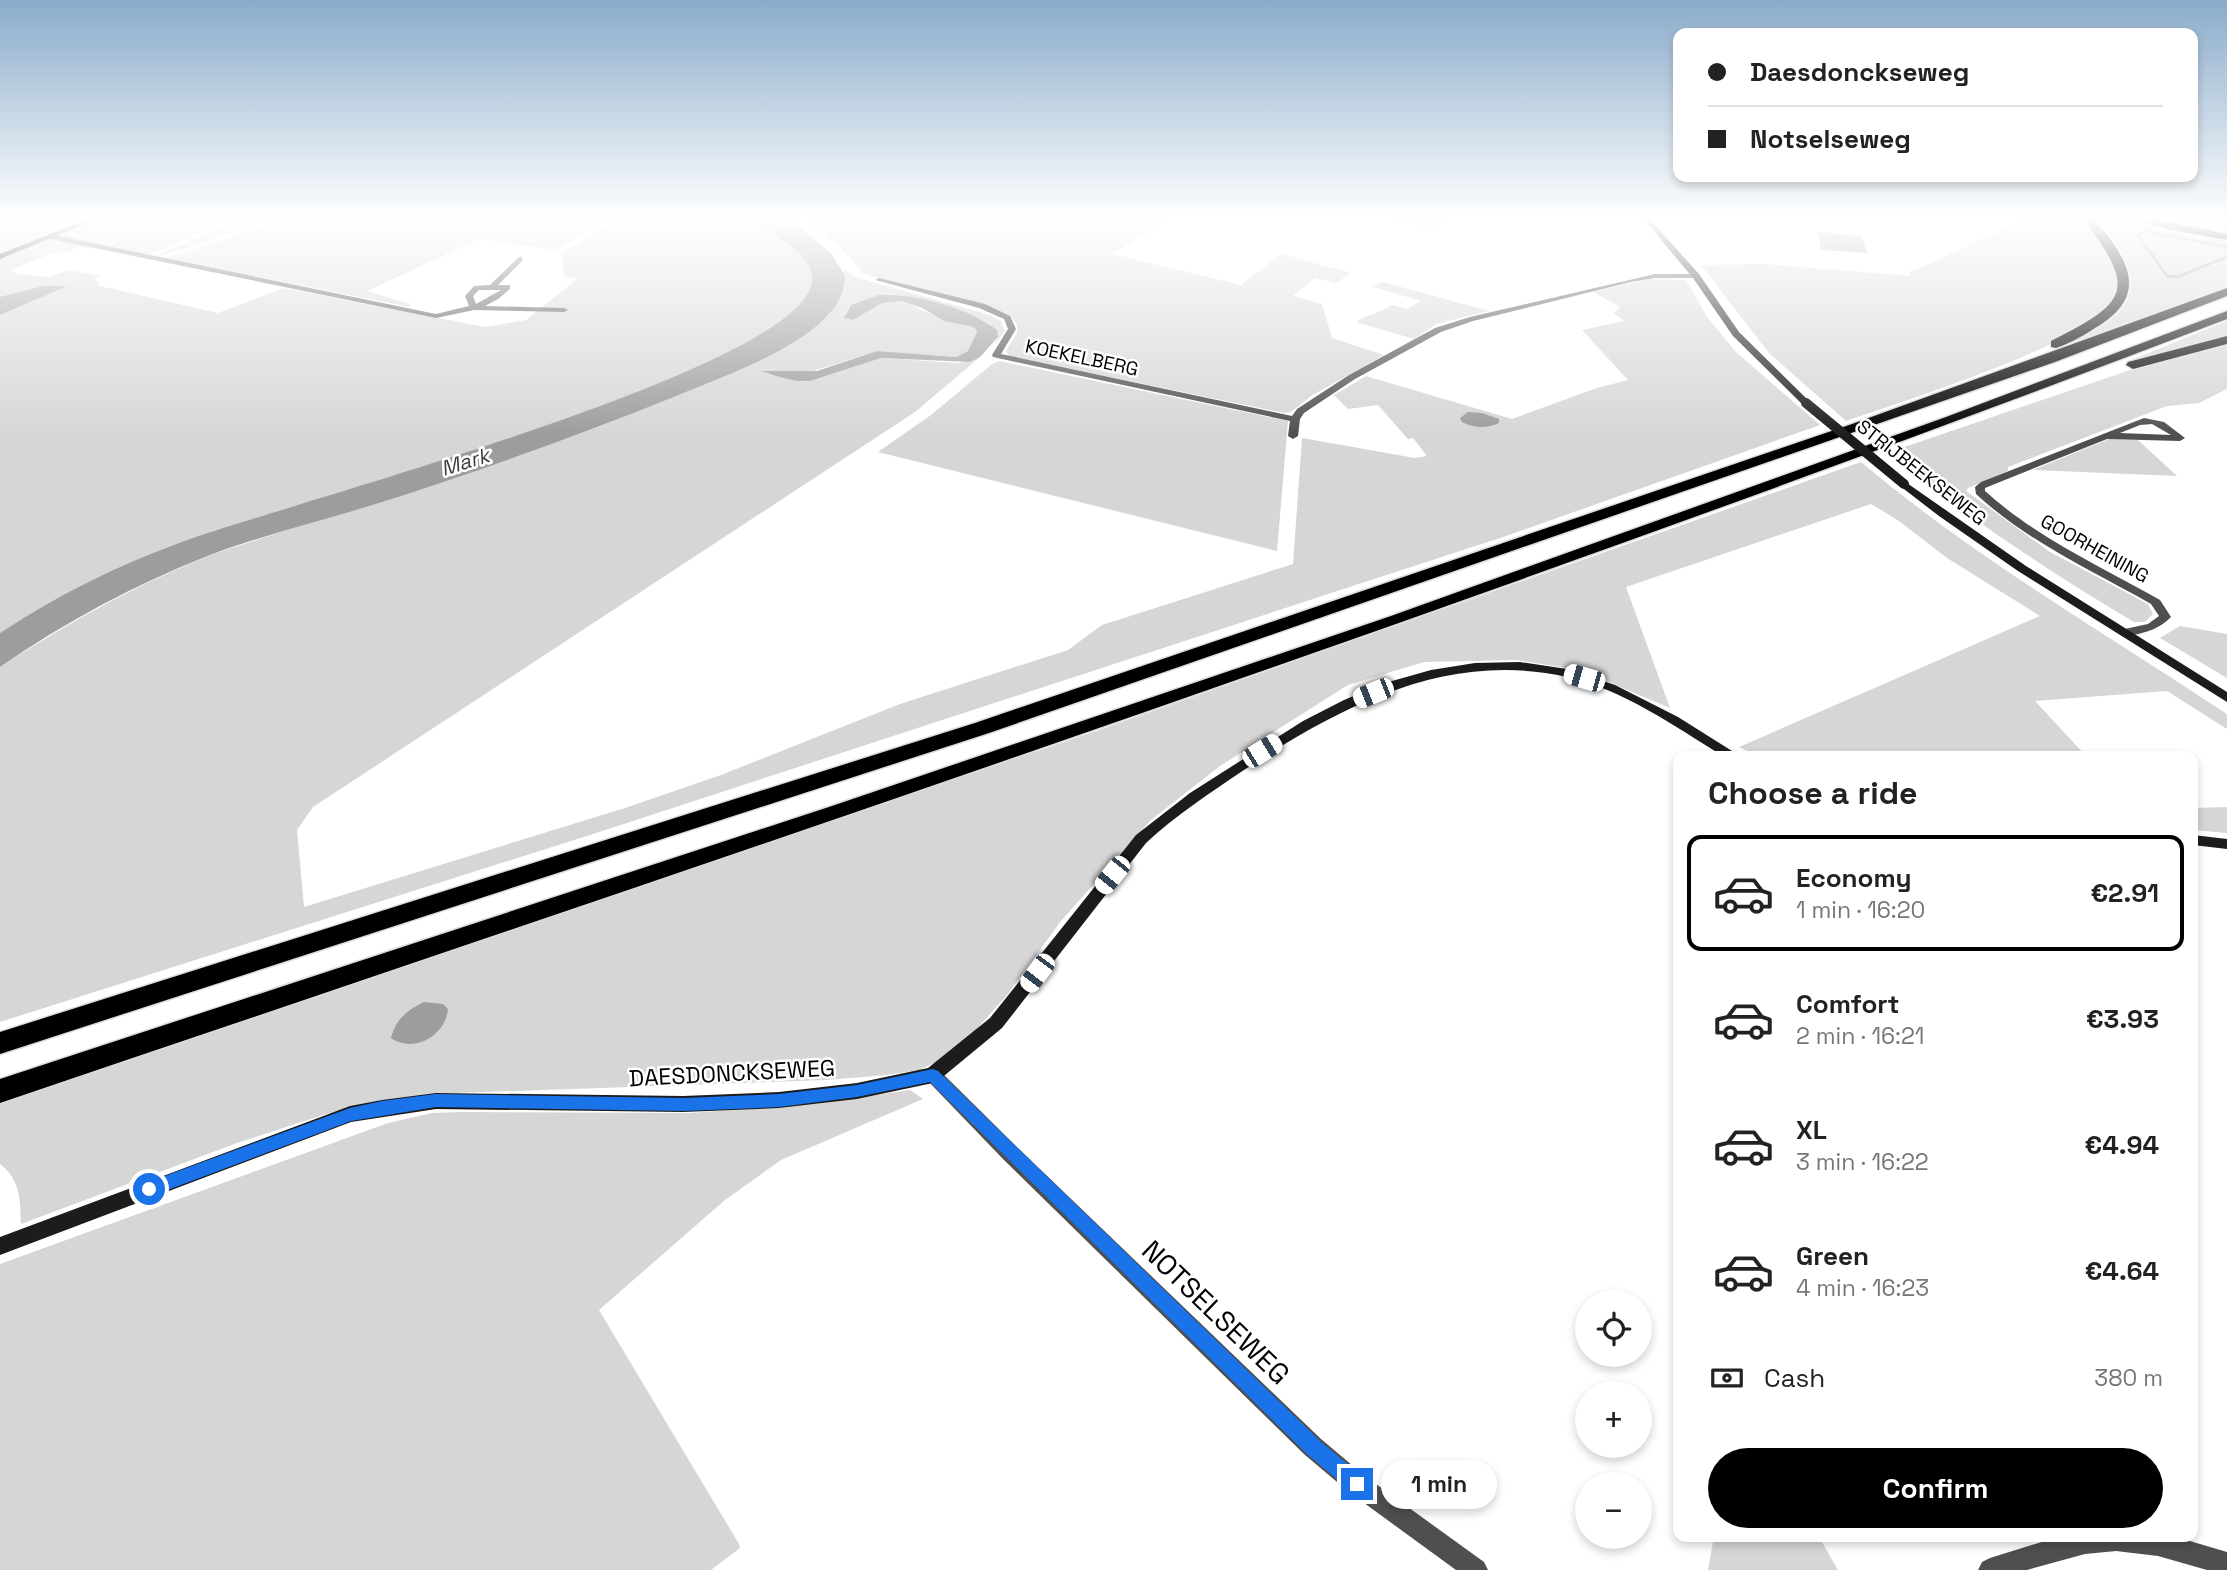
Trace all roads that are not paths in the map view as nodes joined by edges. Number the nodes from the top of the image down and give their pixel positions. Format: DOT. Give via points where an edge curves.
graph roads {
  1 [pos="312,290"];
  2 [pos="474,290"];
  3 [pos="505,290"];
  4 [pos="920,290"];
  5 [pos="1589,290"];
  6 [pos="1706,290"];
  7 [pos="2121,290"];
  8 [pos="2227,292"];
  9 [pos="472,307"];
  10 [pos="564,310"];
  11 [pos="2227,315"];
  12 [pos="2227,340"];
  13 [pos="1980,383"];
  14 [pos="2016,396"];
  15 [pos="1295,419"];
  16 [pos="1293,436"];
  17 [pos="2106,436"];
  18 [pos="2124,633"];
  19 [pos="2227,698"];
  20 [pos="1724,751"];
  21 [pos="2198,841"];
  22 [pos="2227,844"];
  23 [pos="0,1043"];
  24 [pos="933,1075"];
  25 [pos="0,1091"];
  26 [pos="0,1246"];
  27 [pos="2100,1542"];
  28 [pos="2134,1542"];
  29 [pos="2227,1564"];
  30 [pos="1476,1570"];
  31 [pos="1990,1570"];
  1 -- 9 [label="street" via="436,316"];
  2 -- 9 [label="street" via="469,296"];
  3 -- 9 [label="street"];
  4 -- 15 [label="street, KOEKELBERG" via="982,306 1007,318 1012,329 996,355"];
  5 -- 15 [label="street" via="1438,330 1319,397"];
  6 -- 18 [label="street, STRIJBEEKSEWEG, bridge" via="1736,334 1806,403 1904,484 2013,564"];
  7 -- 13 [label="highway" via="2115,307 2096,324"];
  8 -- 13 [label="highway"];
  9 -- 10 [label="street"];
  11 -- 14 [label="highway"];
  12 -- 14 [label="highway" via="2147,360 2066,388"];
  13 -- 23 [label="highway" via="982,728"];
  14 -- 25 [label="highway" via="1020,751"];
  15 -- 16 [label="street"];
  17 -- 17 [label="street, GOORHEINING" via="2131,437 2180,438 2159,420 2150,419"];
  17 -- 18 [label="street, GOORHEINING" via="1985,484 1980,492 2056,550 2156,602 2165,617 2151,627"];
  18 -- 19 [label="street, STRIJBEEKSEWEG"];
  20 -- 24 [label="street, DAESDONCKSEWEG" via="1635,699 1567,673 1515,665 1463,666 1385,688 1308,723 1162,818 996,1023"];
  21 -- 22 [label="street"];
  24 -- 26 [label="street, DAESDONCKSEWEG" via="857,1091 779,1100 684,1104 436,1101 382,1108 350,1114"];
  24 -- 30 [label="street, NOTSELSEWEG" via="1313,1447"];
  27 -- 31 [label="street"];
  28 -- 29 [label="street"];
}
